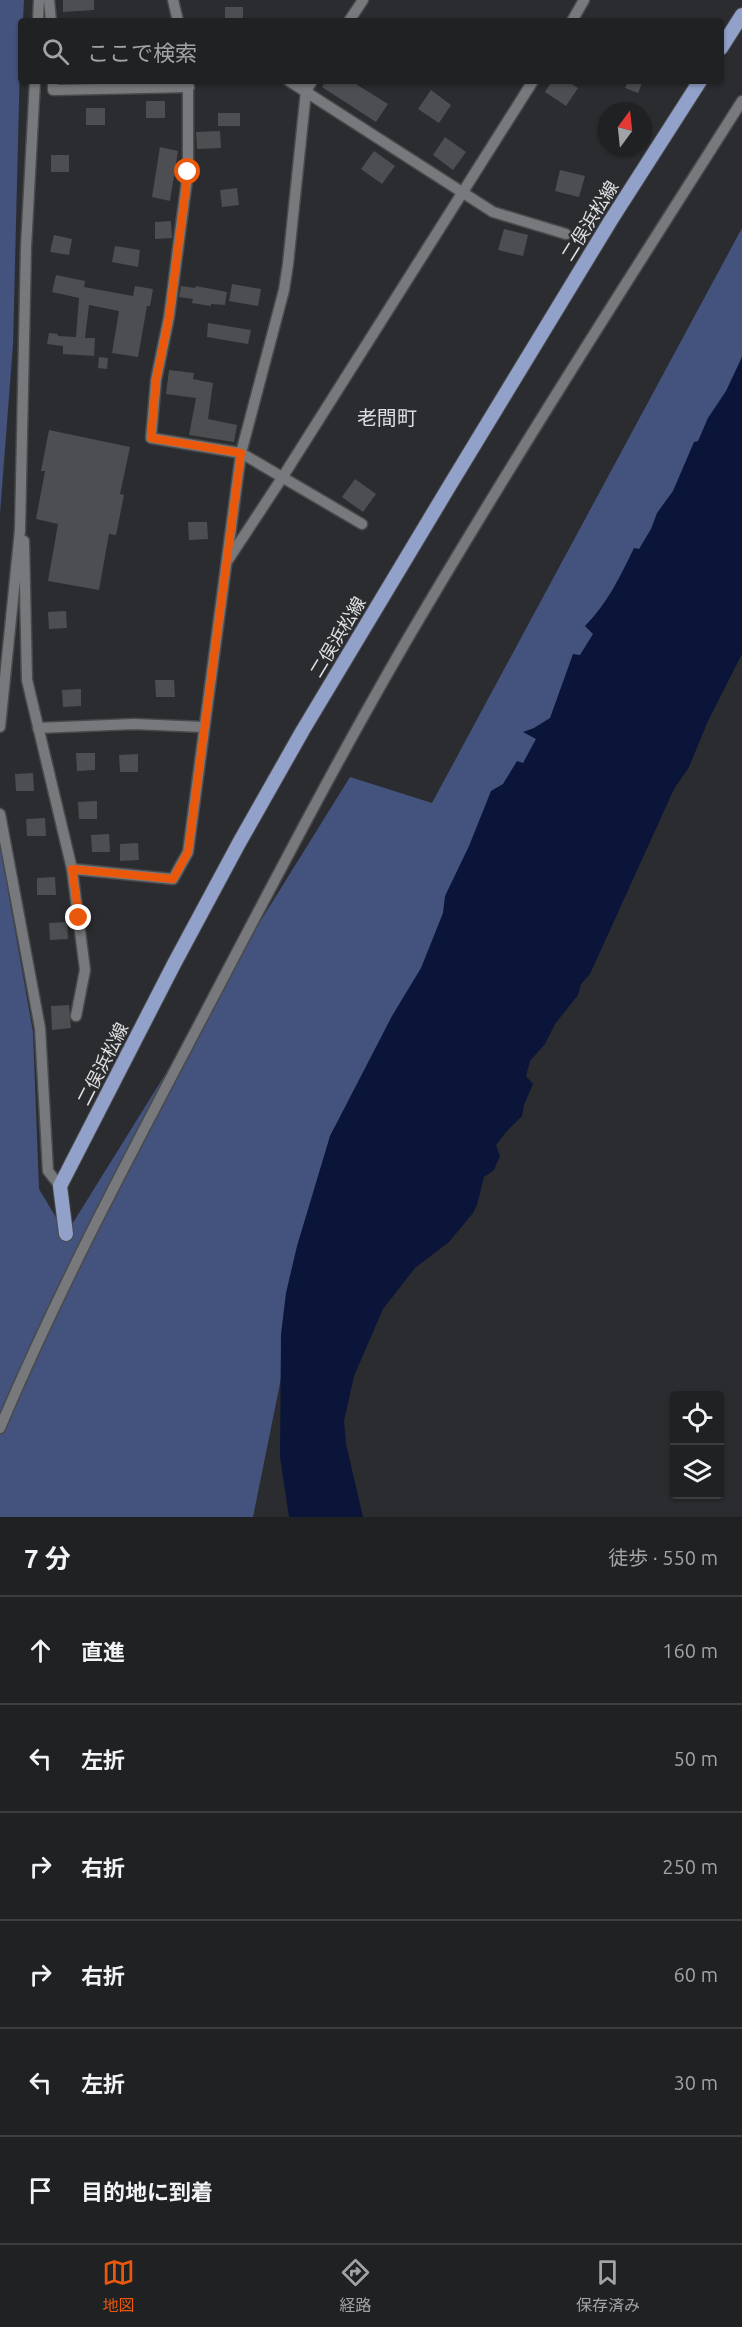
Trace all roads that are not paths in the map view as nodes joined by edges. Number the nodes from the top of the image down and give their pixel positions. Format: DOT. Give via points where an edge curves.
graph roads {
  1 [pos="39,0"];
  2 [pos="49,0"];
  3 [pos="173,0"];
  4 [pos="363,0"];
  5 [pos="581,1"];
  6 [pos="742,15"];
  7 [pos="38,18"];
  8 [pos="51,18"];
  9 [pos="177,18"];
  10 [pos="352,18"];
  11 [pos="573,18"];
  12 [pos="724,43"];
  13 [pos="35,84"];
  14 [pos="53,84"];
  15 [pos="189,84"];
  16 [pos="294,84"];
  17 [pos="310,84"];
  18 [pos="531,84"];
  19 [pos="697,84"];
  20 [pos="306,92"];
  21 [pos="742,101"];
  22 [pos="462,192"];
  23 [pos="566,234"];
  24 [pos="241,453"];
  25 [pos="282,478"];
  26 [pos="20,505"];
  27 [pos="362,524"];
  28 [pos="226,562"];
  29 [pos="0,727"];
  30 [pos="203,727"];
  31 [pos="38,728"];
  32 [pos="0,814"];
  33 [pos="72,869"];
  34 [pos="76,1016"];
  35 [pos="60,1186"];
  36 [pos="66,1234"];
  37 [pos="0,1428"];
  1 -- 7 [label="street"];
  2 -- 8 [label="street"];
  3 -- 9 [label="street"];
  4 -- 10 [label="street"];
  5 -- 11 [label="street"];
  6 -- 12 [label="main road"];
  13 -- 26 [label="street" via="26,247"];
  14 -- 15 [label="street" via="53,90"];
  15 -- 24 [label="street" via="188,172 169,317 156,380 151,438"];
  16 -- 20 [label="street"];
  17 -- 20 [label="street"];
  18 -- 22 [label="street"];
  19 -- 35 [label="main road, 二俣浜松線" via="303,730 174,964"];
  20 -- 22 [label="street"];
  20 -- 24 [label="street" via="284,290"];
  21 -- 37 [label="street" via="417,624 330,778 107,1200 37,1342"];
  22 -- 23 [label="street" via="493,212"];
  22 -- 25 [label="street"];
  24 -- 25 [label="street"];
  24 -- 28 [label="street"];
  25 -- 27 [label="street"];
  25 -- 28 [label="street"];
  26 -- 29 [label="street"];
  26 -- 31 [label="street" via="24,523 27,680"];
  28 -- 30 [label="street"];
  30 -- 31 [label="street" via="134,724"];
  30 -- 33 [label="street" via="188,852 173,879"];
  31 -- 33 [label="street"];
  32 -- 35 [label="street" via="40,1028 48,1171"];
  33 -- 34 [label="street" via="85,970"];
  35 -- 36 [label="main road"];
}
